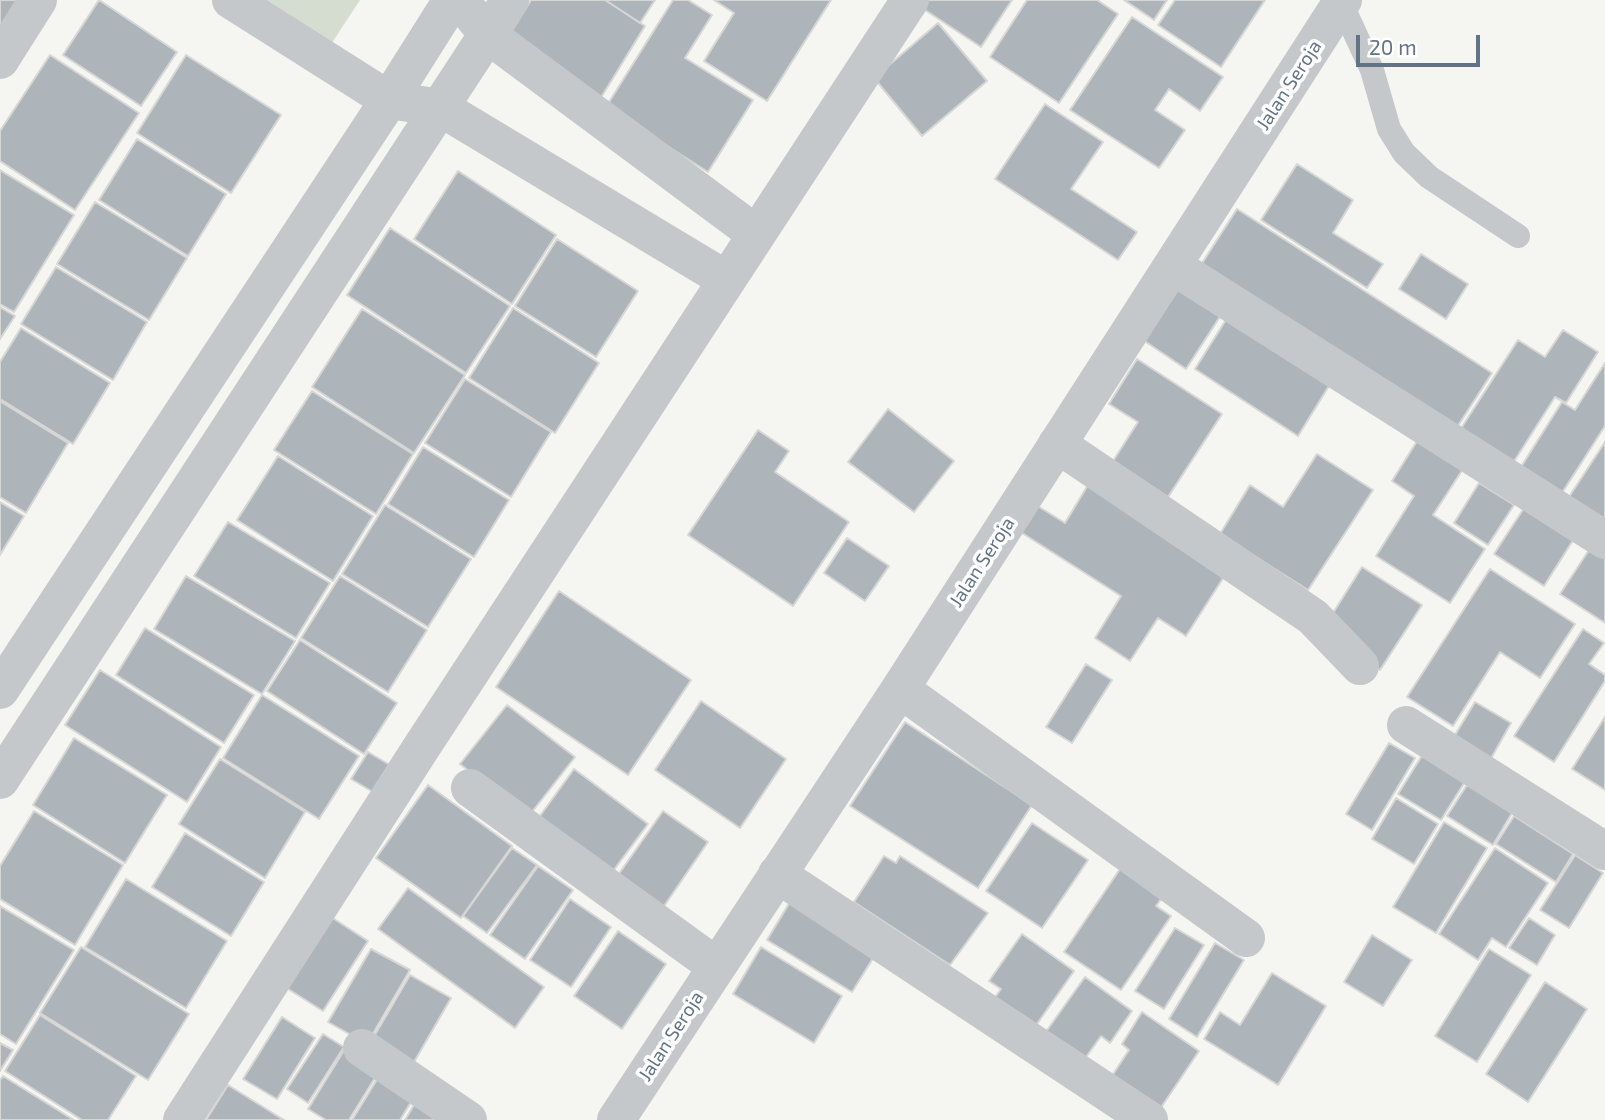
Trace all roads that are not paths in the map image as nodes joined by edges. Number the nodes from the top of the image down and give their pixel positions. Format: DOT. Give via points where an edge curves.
graph roads {
  1 [pos="38,0"];
  2 [pos="230,0"];
  3 [pos="452,0"];
  4 [pos="460,0"];
  5 [pos="510,0"];
  6 [pos="910,0"];
  7 [pos="1340,1"];
  8 [pos="488,35"];
  9 [pos="0,60"];
  10 [pos="389,100"];
  11 [pos="441,108"];
  12 [pos="756,234"];
  13 [pos="1518,236"];
  14 [pos="1172,266"];
  15 [pos="727,280"];
  16 [pos="1057,444"];
  17 [pos="1605,540"];
  18 [pos="1360,666"];
  19 [pos="9,677"];
  20 [pos="59,689"];
  21 [pos="900,689"];
  22 [pos="1406,725"];
  23 [pos="0,780"];
  24 [pos="470,788"];
  25 [pos="1605,851"];
  26 [pos="777,874"];
  27 [pos="1246,938"];
  28 [pos="716,966"];
  29 [pos="362,1048"];
  30 [pos="182,1120"];
  31 [pos="468,1120"];
  32 [pos="616,1120"];
  33 [pos="1149,1120"];
  1 -- 9 [label="street"];
  2 -- 10 [label="street"];
  3 -- 10 [label="street"];
  4 -- 8 [label="street"];
  5 -- 8 [label="street"];
  6 -- 12 [label="street"];
  7 -- 13 [label="lane" via="1372,70 1390,129 1404,153 1429,177"];
  7 -- 14 [label="street, Jalan Seroja"];
  8 -- 11 [label="street"];
  8 -- 12 [label="street"];
  10 -- 11 [label="street"];
  10 -- 19 [label="street"];
  11 -- 15 [label="street"];
  11 -- 20 [label="street"];
  12 -- 15 [label="street"];
  14 -- 16 [label="street, Jalan Seroja"];
  14 -- 17 [label="street"];
  15 -- 30 [label="street"];
  16 -- 18 [label="street" via="1313,617"];
  16 -- 21 [label="street, Jalan Seroja"];
  19 -- 20 [label="street"];
  20 -- 23 [label="street"];
  21 -- 26 [label="street, Jalan Seroja"];
  21 -- 27 [label="street"];
  22 -- 25 [label="street"];
  24 -- 28 [label="street"];
  26 -- 28 [label="street, Jalan Seroja"];
  26 -- 33 [label="street"];
  28 -- 32 [label="street, Jalan Seroja"];
  29 -- 31 [label="street"];
}
